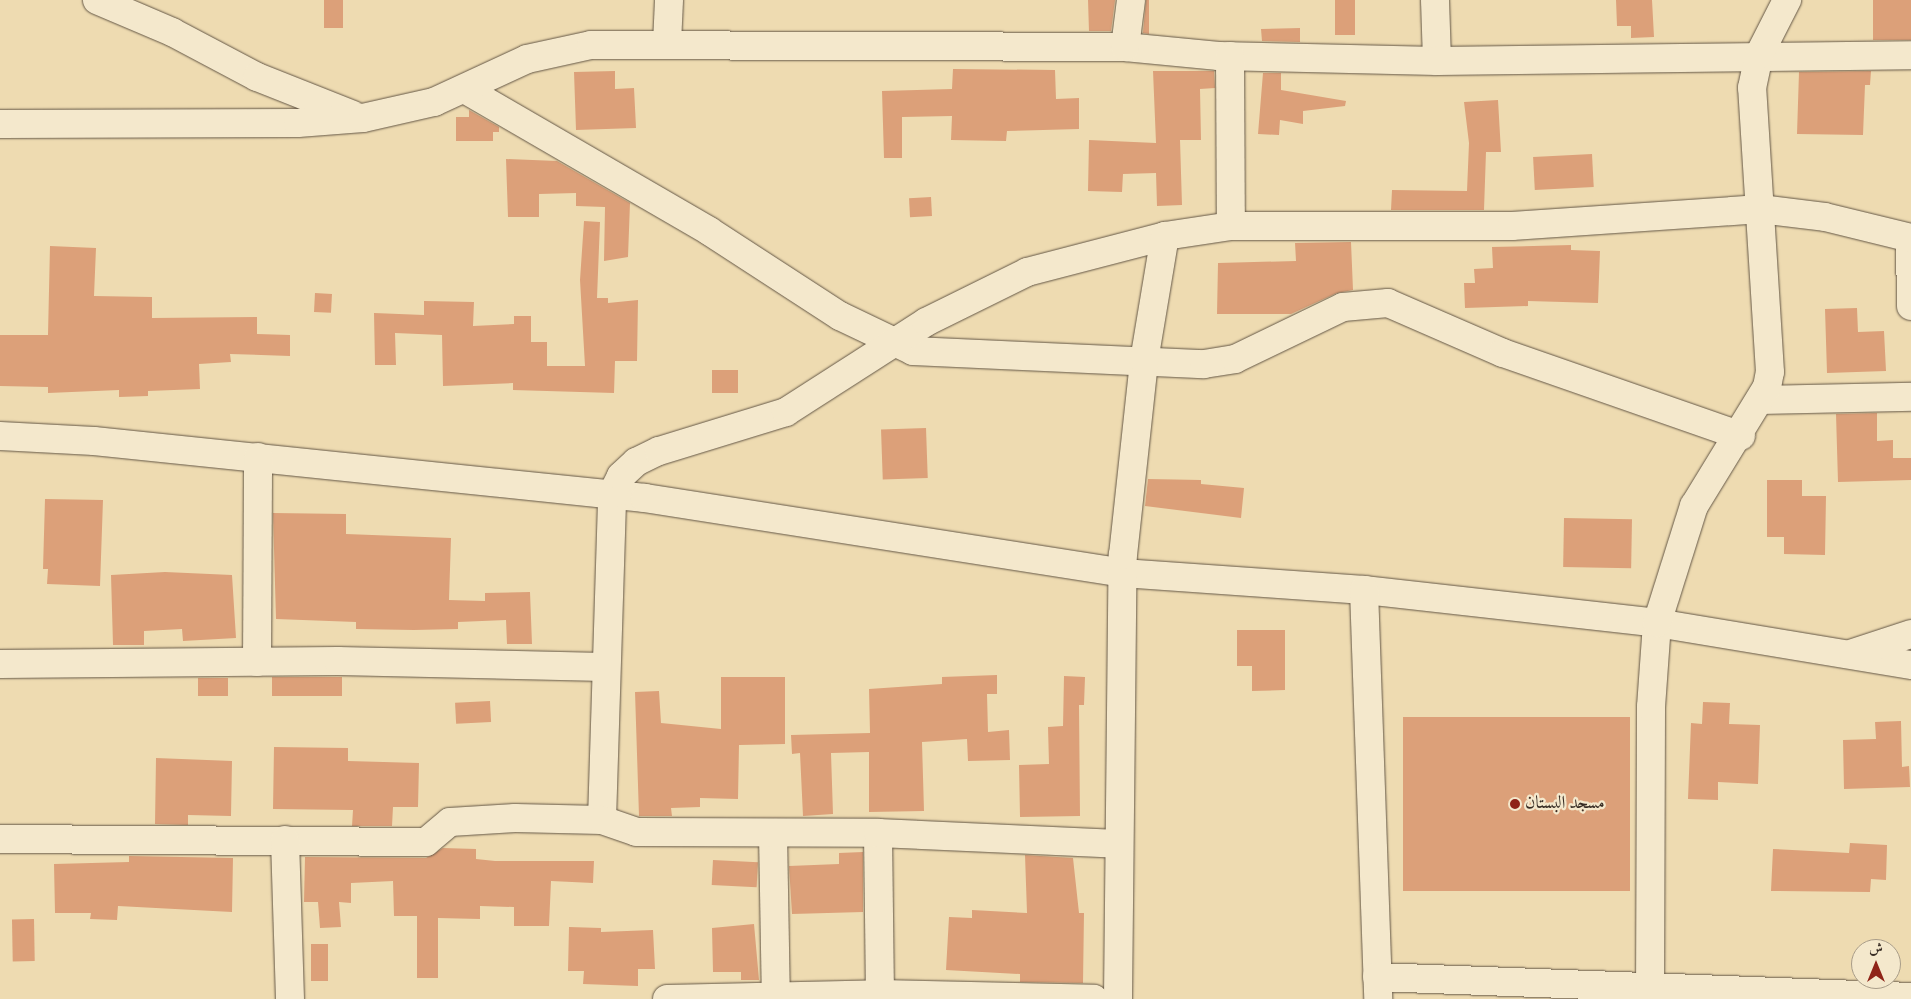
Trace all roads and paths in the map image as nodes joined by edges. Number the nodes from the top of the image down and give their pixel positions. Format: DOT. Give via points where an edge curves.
graph roads {
  1 [pos="97,0"];
  2 [pos="669,0"];
  3 [pos="1131,0"];
  4 [pos="1435,0"];
  5 [pos="1787,0"];
  6 [pos="668,42"];
  7 [pos="1125,47"];
  8 [pos="1759,55"];
  9 [pos="1911,55"];
  10 [pos="1230,56"];
  11 [pos="1437,61"];
  12 [pos="466,90"];
  13 [pos="363,118"];
  14 [pos="0,124"];
  15 [pos="1760,209"];
  16 [pos="1231,226"];
  17 [pos="1165,236"];
  18 [pos="1910,238"];
  19 [pos="1911,306"];
  20 [pos="891,344"];
  21 [pos="1144,361"];
  22 [pos="1911,397"];
  23 [pos="1762,400"];
  24 [pos="0,436"];
  25 [pos="1741,436"];
  26 [pos="258,458"];
  27 [pos="612,494"];
  28 [pos="1122,573"];
  29 [pos="1364,590"];
  30 [pos="1657,623"];
  31 [pos="1911,634"];
  32 [pos="1853,653"];
  33 [pos="257,662"];
  34 [pos="0,664"];
  35 [pos="1911,665"];
  36 [pos="604,667"];
  37 [pos="602,820"];
  38 [pos="773,833"];
  39 [pos="878,833"];
  40 [pos="0,839"];
  41 [pos="285,840"];
  42 [pos="1118,844"];
  43 [pos="1378,988"];
  44 [pos="1650,992"];
  45 [pos="880,994"];
  46 [pos="1911,997"];
  47 [pos="776,998"];
  48 [pos="290,999"];
  49 [pos="667,999"];
  50 [pos="1094,999"];
  51 [pos="1118,999"];
  1 -- 13 [label="street" via="172,32 257,77"];
  2 -- 6 [label="street"];
  3 -- 7 [label="street"];
  4 -- 11 [label="street"];
  5 -- 8 [label="street"];
  6 -- 7 [label="street"];
  6 -- 12 [label="street" via="591,45 557,52 503,68"];
  7 -- 10 [label="street"];
  8 -- 9 [label="street"];
  8 -- 11 [label="street"];
  8 -- 15 [label="street" via="1752,88"];
  10 -- 11 [label="street"];
  10 -- 16 [label="street"];
  12 -- 13 [label="street" via="398,112"];
  12 -- 20 [label="street" via="709,231 796,290"];
  13 -- 14 [label="street" via="298,123"];
  15 -- 16 [label="street" via="1512,226"];
  15 -- 18 [label="street" via="1825,218"];
  15 -- 23 [label="street" via="1770,372"];
  16 -- 17 [label="street"];
  17 -- 20 [label="street" via="1027,272"];
  17 -- 21 [label="street"];
  18 -- 19 [label="street"];
  20 -- 21 [label="street" via="913,352 954,356"];
  20 -- 27 [label="street" via="780,415 659,451 636,462 621,476"];
  21 -- 25 [label="street" via="1204,364 1235,359 1332,311 1362,303 1388,303 1502,353"];
  21 -- 28 [label="street"];
  22 -- 23 [label="street"];
  23 -- 25 [label="street"];
  24 -- 26 [label="street" via="94,441"];
  25 -- 30 [label="street" via="1694,506"];
  26 -- 27 [label="street"];
  26 -- 33 [label="street"];
  27 -- 28 [label="street" via="828,524"];
  27 -- 36 [label="street"];
  28 -- 29 [label="street"];
  28 -- 42 [label="street"];
  29 -- 30 [label="street"];
  29 -- 43 [label="street"];
  30 -- 32 [label="street"];
  30 -- 44 [label="street" via="1652,707"];
  31 -- 32 [label="street"];
  32 -- 35 [label="street"];
  33 -- 34 [label="street"];
  33 -- 36 [label="street"];
  36 -- 37 [label="street"];
  37 -- 38 [label="street" via="629,832"];
  37 -- 41 [label="street" via="456,820 426,842"];
  38 -- 39 [label="street"];
  38 -- 47 [label="street"];
  39 -- 42 [label="street"];
  39 -- 45 [label="street"];
  40 -- 41 [label="street"];
  41 -- 48 [label="street"];
  42 -- 51 [label="street"];
  43 -- 44 [label="street"];
  44 -- 46 [label="street"];
  45 -- 47 [label="street"];
  45 -- 50 [label="street"];
  47 -- 49 [label="street"];
}
